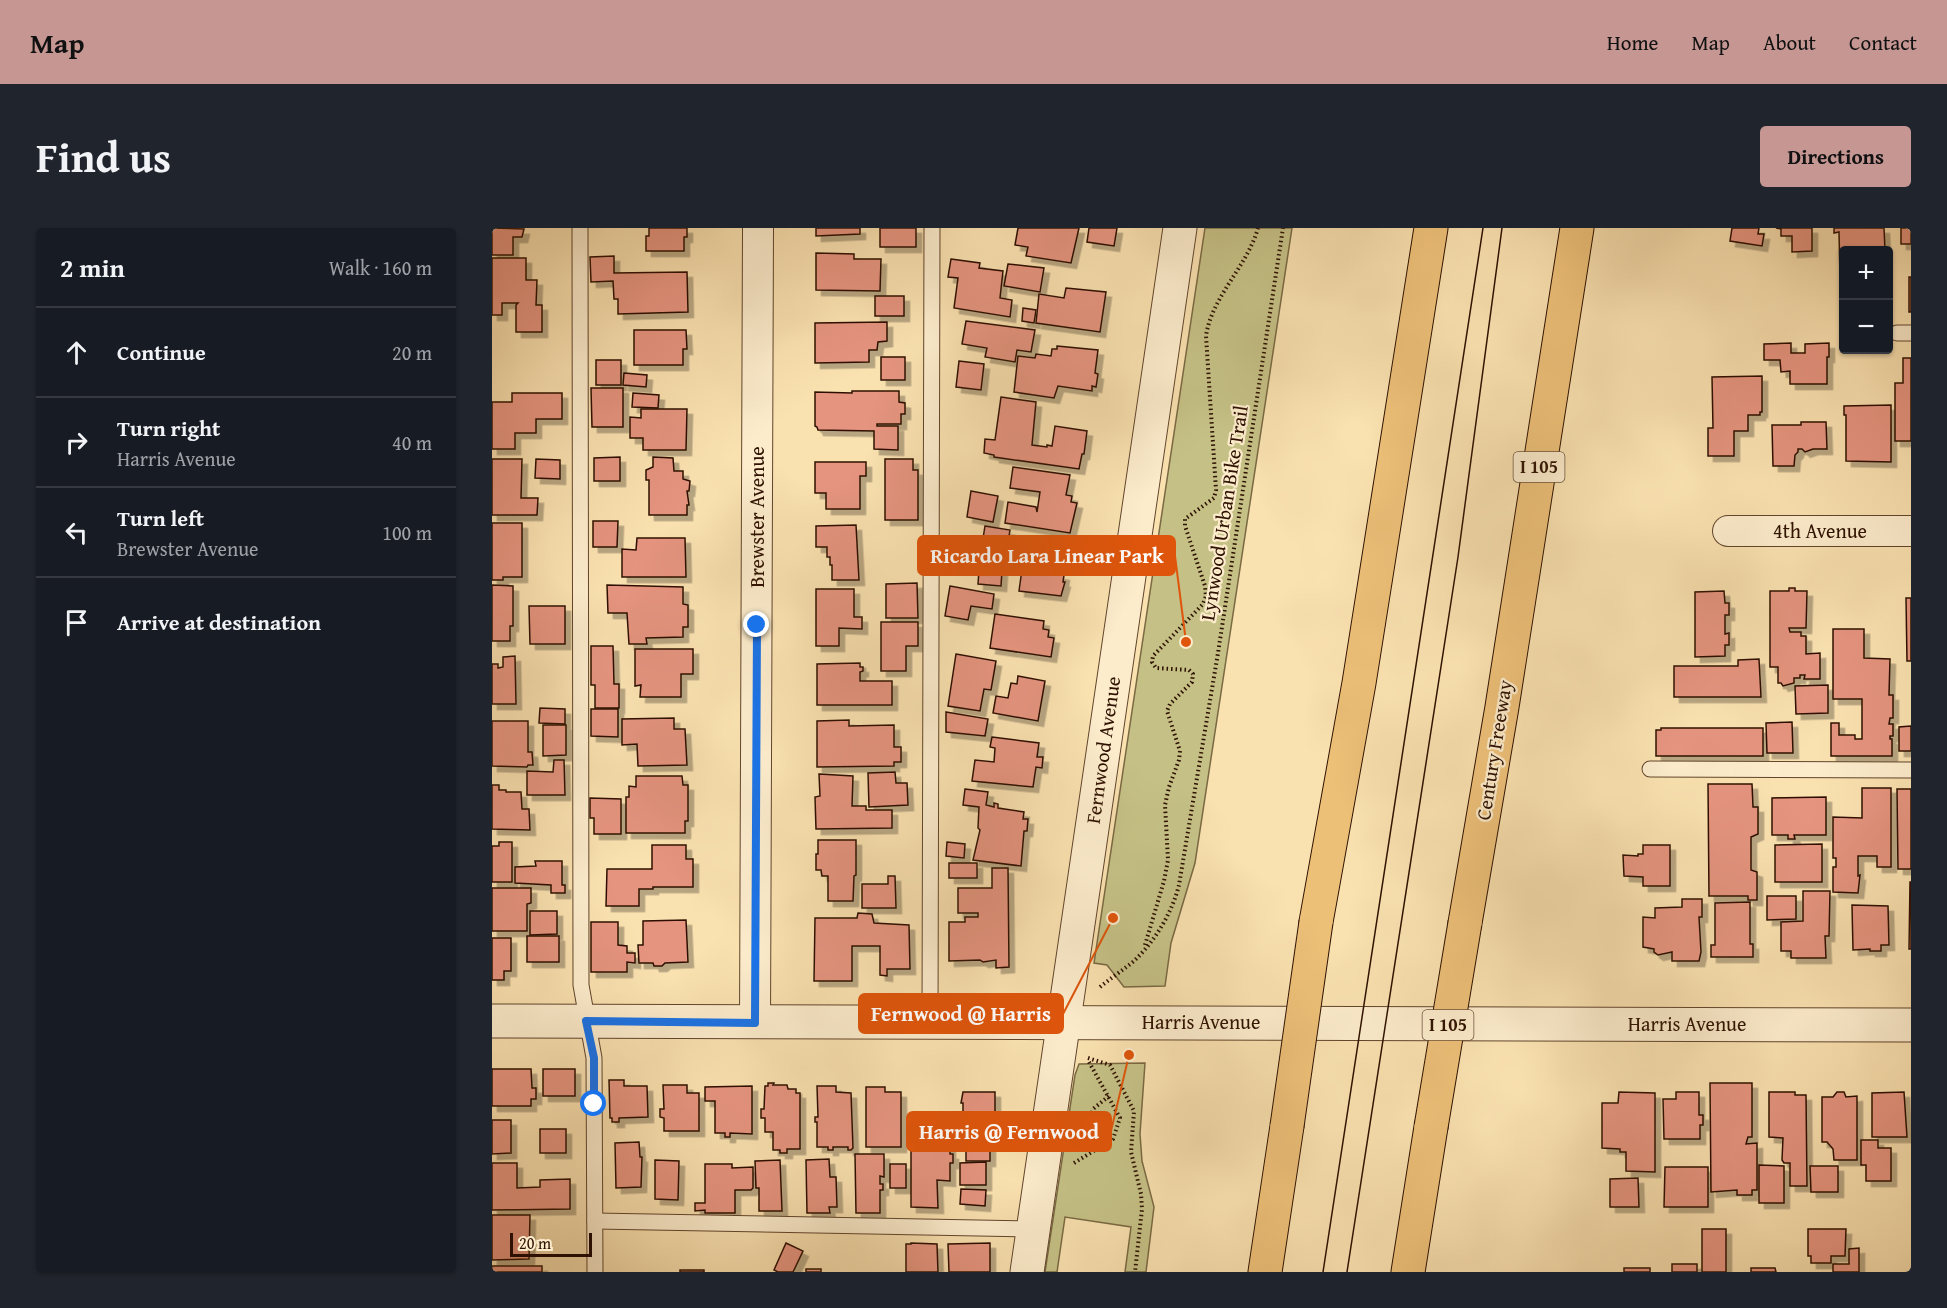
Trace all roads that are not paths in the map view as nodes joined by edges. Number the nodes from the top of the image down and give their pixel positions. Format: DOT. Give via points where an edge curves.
graph roads {
  1 [pos="580,228"];
  2 [pos="758,228"];
  3 [pos="932,228"];
  4 [pos="1180,228"];
  5 [pos="1431,228"];
  6 [pos="1577,228"];
  7 [pos="1728,531"];
  8 [pos="1911,531"];
  9 [pos="1650,769"];
  10 [pos="1911,770"];
  11 [pos="492,1021"];
  12 [pos="586,1021"];
  13 [pos="1062,1022"];
  14 [pos="755,1023"];
  15 [pos="930,1023"];
  16 [pos="1911,1025"];
  17 [pos="595,1221"];
  18 [pos="1033,1229"];
  19 [pos="595,1272"];
  20 [pos="1027,1272"];
  21 [pos="1264,1272"];
  22 [pos="1408,1272"];
  1 -- 12 [label="lane" via="581,985"];
  2 -- 14 [label="street, Brewster Avenue"];
  3 -- 15 [label="lane"];
  4 -- 13 [label="street, Fernwood Avenue"];
  5 -- 21 [label="highway, bridge" via="1361,672 1316,922"];
  6 -- 22 [label="highway, Century Freeway / I 105, bridge"];
  7 -- 8 [label="street, 4th Avenue"];
  9 -- 10 [label="lane"];
  11 -- 12 [label="street, Harris Avenue"];
  12 -- 14 [label="street, Harris Avenue"];
  12 -- 17 [label="lane" via="594,1058"];
  13 -- 15 [label="street, Harris Avenue"];
  13 -- 16 [label="street, Harris Avenue"];
  13 -- 18 [label="street, Fernwood Avenue"];
  14 -- 15 [label="street, Harris Avenue"];
  17 -- 18 [label="lane"];
  17 -- 19 [label="lane"];
  18 -- 20 [label="street, Fernwood Avenue"];
}
